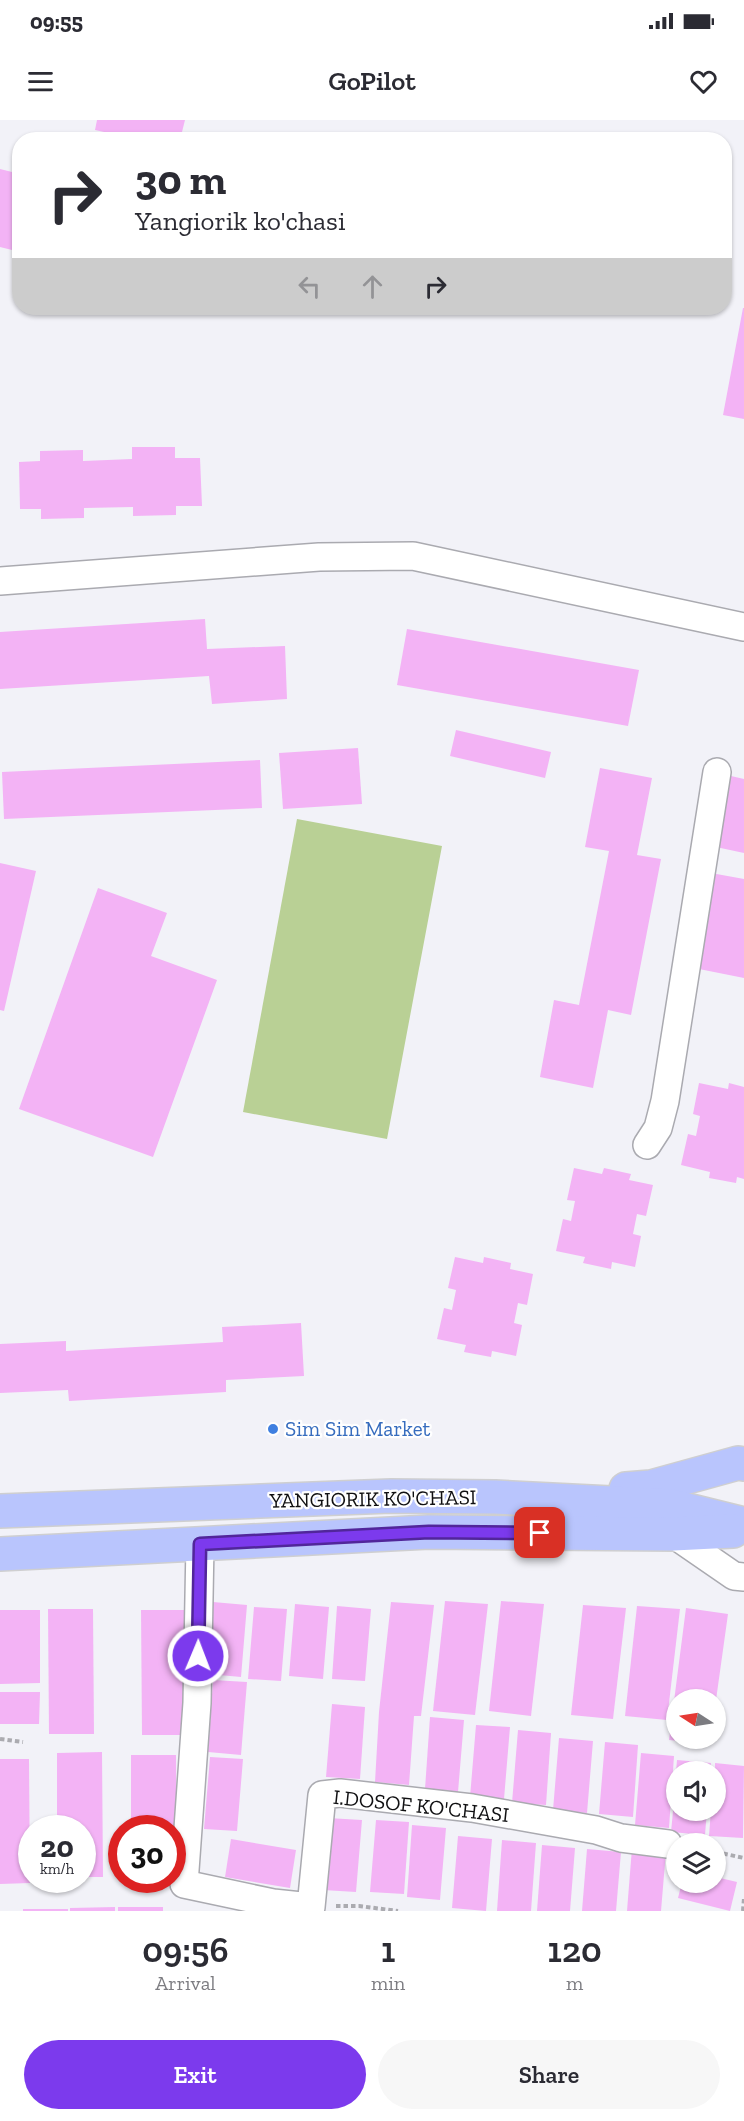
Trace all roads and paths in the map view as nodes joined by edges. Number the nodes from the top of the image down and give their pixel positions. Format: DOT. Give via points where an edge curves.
graph roads {
  1 [pos="0,581"];
  2 [pos="744,627"];
  3 [pos="717,772"];
  4 [pos="647,1145"];
  5 [pos="744,1464"];
  6 [pos="495,1497"];
  7 [pos="0,1511"];
  8 [pos="744,1524"];
  9 [pos="744,1530"];
  10 [pos="673,1534"];
  11 [pos="200,1544"];
  12 [pos="0,1554"];
  13 [pos="744,1577"];
  14 [pos="0,1739"];
  15 [pos="23,1742"];
  16 [pos="666,1844"];
  17 [pos="726,1854"];
  18 [pos="744,1858"];
  19 [pos="744,1898"];
  20 [pos="311,1906"];
  21 [pos="398,1911"];
  22 [pos="743,1911"];
  1 -- 2 [label="street" via="319,557 413,556"];
  3 -- 4 [label="street" via="665,1101 658,1128"];
  5 -- 6 [label="main road" via="651,1487"];
  6 -- 7 [label="main road, YANGIORIK KO'CHASI" via="391,1496"];
  6 -- 8 [label="main road, YANGIORIK KO'CHASI" via="671,1506"];
  9 -- 10 [label="main road, YANGIORIK KO'CHASI"];
  10 -- 11 [label="main road, YANGIORIK KO'CHASI" via="429,1532"];
  10 -- 13 [label="street" via="734,1576"];
  11 -- 12 [label="main road, YANGIORIK KO'CHASI"];
  11 -- 20 [label="street" via="197,1703 184,1884 273,1903"];
  14 -- 15 [label="path"];
  16 -- 20 [label="street, I.DOSOF KO'CHASI" via="472,1808 340,1793 322,1795"];
  17 -- 18 [label="path"];
  19 -- 22 [label="path"];
  20 -- 21 [label="path"];
}
